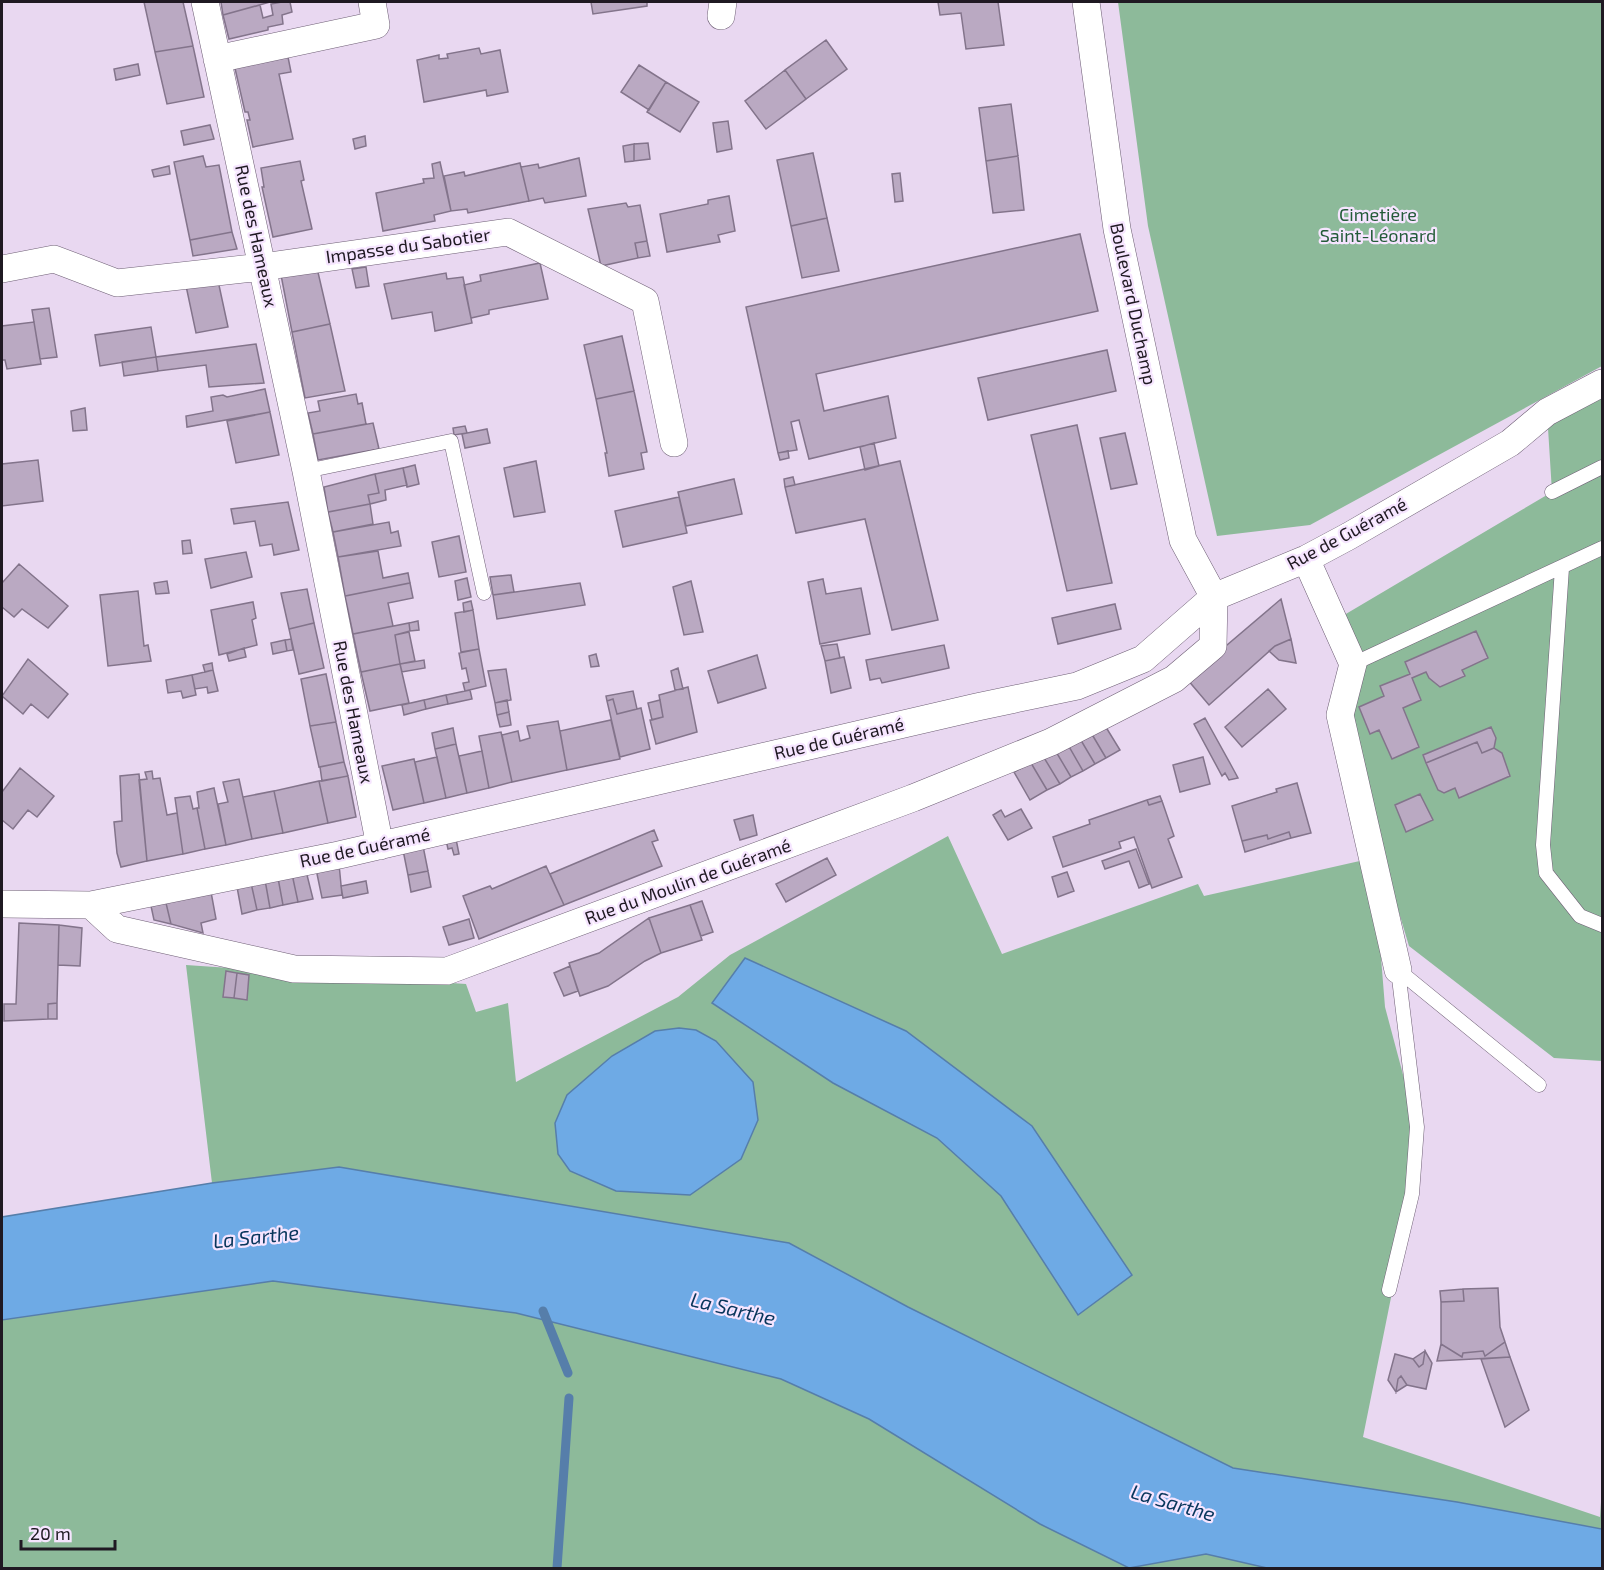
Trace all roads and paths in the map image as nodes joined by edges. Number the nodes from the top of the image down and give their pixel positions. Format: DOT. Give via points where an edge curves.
graph roads {
  1 [pos="205,2"];
  2 [pos="372,2"];
  3 [pos="1086,2"];
  4 [pos="217,59"];
  5 [pos="262,267"];
  6 [pos="2,269"];
  7 [pos="1602,383"];
  8 [pos="674,443"];
  9 [pos="1602,467"];
  10 [pos="306,471"];
  11 [pos="1552,492"];
  12 [pos="1602,548"];
  13 [pos="1306,560"];
  14 [pos="1562,568"];
  15 [pos="484,593"];
  16 [pos="1214,597"];
  17 [pos="1353,664"];
  18 [pos="380,846"];
  19 [pos="2,904"];
  20 [pos="91,905"];
  21 [pos="1602,925"];
  22 [pos="1398,970"];
  23 [pos="1539,1085"];
  24 [pos="1389,1290"];
  1 -- 4 [label="street, Rue des Hameaux"];
  2 -- 4 [label="street" via="376,25"];
  3 -- 16 [label="street, Boulevard Duchamp" via="1117,229 1173,494 1183,540"];
  4 -- 5 [label="street, Rue des Hameaux"];
  5 -- 6 [label="street" via="117,283 54,259"];
  5 -- 8 [label="street, Impasse du Sabotier" via="508,232 645,301"];
  5 -- 10 [label="street, Rue des Hameaux"];
  7 -- 13 [label="street, Rue de Guéramé" via="1547,412 1510,443"];
  9 -- 11 [label="lane"];
  10 -- 15 [label="lane" via="451,441"];
  10 -- 18 [label="street, Rue des Hameaux"];
  12 -- 14 [label="lane"];
  13 -- 16 [label="street, Rue de Guéramé"];
  13 -- 17 [label="street"];
  14 -- 17 [label="lane"];
  14 -- 21 [label="lane" via="1543,845 1546,873 1580,916"];
  16 -- 18 [label="street, Rue de Guéramé" via="1143,659 1077,687"];
  16 -- 20 [label="street, Rue du Moulin de Guéramé" via="1213,646 1174,679 1051,742 913,798 447,971 294,969 117,929"];
  17 -- 22 [label="street" via="1340,715"];
  18 -- 20 [label="street, Rue de Guéramé"];
  19 -- 20 [label="street, Rue de Guéramé"];
  22 -- 23 [label="lane"];
  22 -- 24 [label="lane" via="1417,1127 1412,1194"];
}
